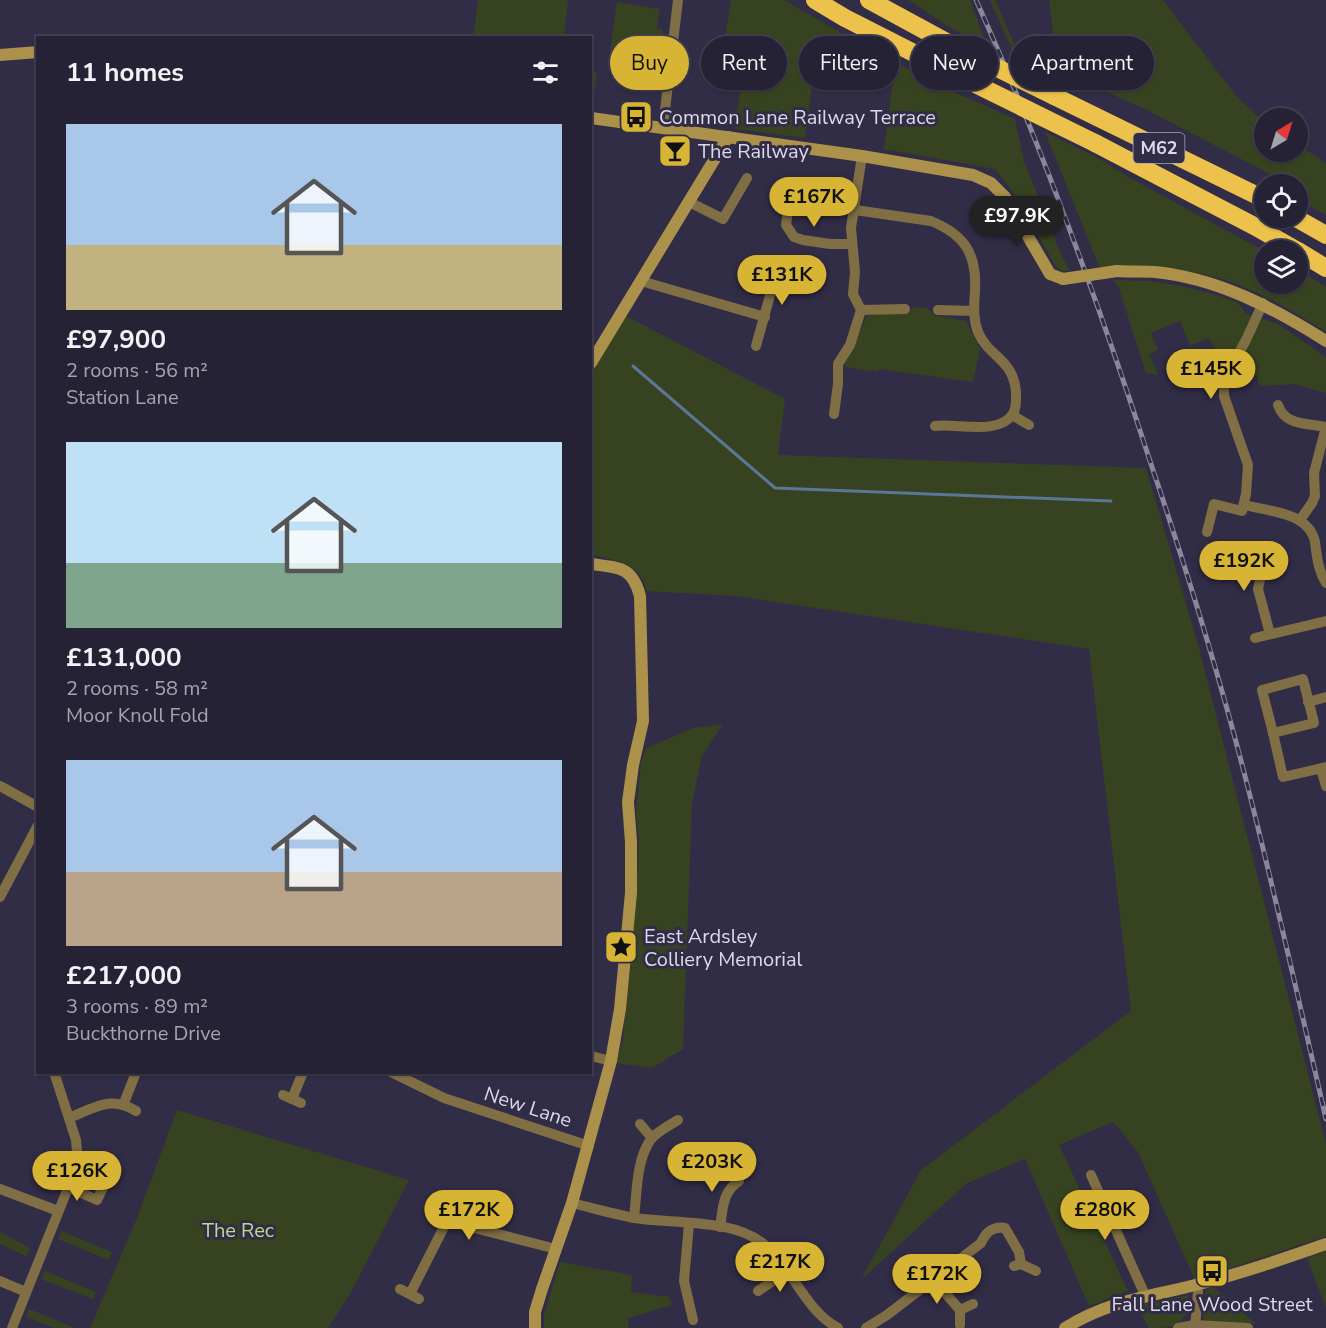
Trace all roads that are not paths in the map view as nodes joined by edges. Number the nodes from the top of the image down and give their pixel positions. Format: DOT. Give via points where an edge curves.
graph roads {
  1 [pos="678,0"];
  2 [pos="815,0"];
  3 [pos="869,0"];
  4 [pos="36,52"];
  5 [pos="0,55"];
  6 [pos="592,118"];
  7 [pos="663,127"];
  8 [pos="728,137"];
  9 [pos="862,156"];
  10 [pos="747,178"];
  11 [pos="775,193"];
  12 [pos="1254,194"];
  13 [pos="689,202"];
  14 [pos="855,210"];
  15 [pos="1308,225"];
  16 [pos="1326,235"];
  17 [pos="1278,240"];
  18 [pos="851,244"];
  19 [pos="1308,257"];
  20 [pos="1326,268"];
  21 [pos="641,281"];
  22 [pos="772,288"];
  23 [pos="1263,303"];
  24 [pos="905,309"];
  25 [pos="861,310"];
  26 [pos="938,310"];
  27 [pos="974,312"];
  28 [pos="765,317"];
  29 [pos="1326,341"];
  30 [pos="756,346"];
  31 [pos="592,361"];
  32 [pos="1277,405"];
  33 [pos="834,414"];
  34 [pos="1012,415"];
  35 [pos="1029,425"];
  36 [pos="935,426"];
  37 [pos="1326,427"];
  38 [pos="1243,508"];
  39 [pos="1300,520"];
  40 [pos="1207,532"];
  41 [pos="1267,549"];
  42 [pos="1212,552"];
  43 [pos="592,564"];
  44 [pos="1263,566"];
  45 [pos="1326,583"];
  46 [pos="1326,621"];
  47 [pos="1270,634"];
  48 [pos="1255,638"];
  49 [pos="1326,697"];
  50 [pos="1308,702"];
  51 [pos="1273,733"];
  52 [pos="1323,768"];
  53 [pos="0,786"];
  54 [pos="1326,786"];
  55 [pos="36,806"];
  56 [pos="36,829"];
  57 [pos="0,897"];
  58 [pos="592,1056"];
  59 [pos="611,1061"];
  60 [pos="55,1074"];
  61 [pos="302,1074"];
  62 [pos="395,1074"];
  63 [pos="135,1075"];
  64 [pos="292,1099"];
  65 [pos="124,1103"];
  66 [pos="136,1111"];
  67 [pos="69,1118"];
  68 [pos="678,1120"];
  69 [pos="640,1124"];
  70 [pos="652,1138"];
  71 [pos="589,1146"];
  72 [pos="1092,1175"];
  73 [pos="108,1177"];
  74 [pos="739,1181"];
  75 [pos="68,1187"];
  76 [pos="0,1189"];
  77 [pos="572,1203"];
  78 [pos="58,1212"];
  79 [pos="634,1218"];
  80 [pos="689,1224"];
  81 [pos="720,1227"];
  82 [pos="1325,1245"];
  83 [pos="556,1249"];
  84 [pos="1036,1271"];
  85 [pos="786,1272"];
  86 [pos="933,1279"];
  87 [pos="0,1281"];
  88 [pos="1197,1285"];
  89 [pos="758,1291"];
  90 [pos="26,1292"];
  91 [pos="409,1294"];
  92 [pos="1145,1295"];
  93 [pos="973,1304"];
  94 [pos="960,1310"];
  95 [pos="693,1320"];
  96 [pos="960,1325"];
  97 [pos="1195,1327"];
  98 [pos="1232,1327"];
  99 [pos="12,1328"];
  100 [pos="535,1328"];
  101 [pos="838,1328"];
  102 [pos="866,1328"];
  103 [pos="1065,1328"];
  104 [pos="1178,1328"];
  105 [pos="1248,1328"];
  1 -- 7 [label="street"];
  2 -- 17 [label="highway, M62, bridge"];
  3 -- 12 [label="highway, M62, bridge" via="961,50"];
  4 -- 5 [label="street"];
  6 -- 7 [label="street"];
  7 -- 8 [label="street"];
  8 -- 9 [label="street"];
  8 -- 13 [label="street"];
  9 -- 14 [label="street"];
  9 -- 23 [label="street, bridge" via="973,175 991,183 1005,197 1050,274 1063,279 1117,271 1156,273 1208,283"];
  10 -- 13 [label="street" via="723,219"];
  11 -- 18 [label="street" via="794,195 786,225 794,237"];
  13 -- 21 [label="street"];
  14 -- 18 [label="street"];
  14 -- 27 [label="street" via="931,221 952,233 970,252 975,265"];
  15 -- 16 [label="highway"];
  18 -- 25 [label="street" via="853,294"];
  19 -- 20 [label="highway, M62"];
  21 -- 28 [label="street"];
  21 -- 31 [label="street"];
  22 -- 28 [label="street"];
  23 -- 29 [label="street"];
  23 -- 38 [label="street" via="1224,380 1224,396 1248,465"];
  24 -- 25 [label="street"];
  25 -- 33 [label="street" via="850,345 838,364"];
  26 -- 27 [label="street"];
  27 -- 34 [label="street" via="981,338 1012,374 1017,404"];
  28 -- 30 [label="street"];
  32 -- 37 [label="street" via="1291,421"];
  34 -- 35 [label="street"];
  34 -- 36 [label="street" via="993,427"];
  37 -- 39 [label="street" via="1314,472 1315,496"];
  38 -- 39 [label="street"];
  38 -- 40 [label="street" via="1214,504"];
  39 -- 45 [label="street" via="1314,538"];
  41 -- 44 [label="street"];
  42 -- 44 [label="street"];
  43 -- 59 [label="street" via="619,568 630,574 637,582 640,596 643,721 629,790 631,893"];
  44 -- 47 [label="street" via="1258,588"];
  46 -- 47 [label="street"];
  47 -- 48 [label="street"];
  49 -- 50 [label="street"];
  50 -- 51 [label="street" via="1314,723"];
  50 -- 51 [label="street" via="1303,680 1262,690"];
  51 -- 52 [label="street" via="1283,777"];
  52 -- 54 [label="street"];
  53 -- 55 [label="street"];
  56 -- 57 [label="street"];
  58 -- 59 [label="street"];
  59 -- 71 [label="street"];
  60 -- 67 [label="street"];
  61 -- 64 [label="street"];
  62 -- 71 [label="street, New Lane" via="444,1098"];
  63 -- 65 [label="street"];
  65 -- 66 [label="street"];
  65 -- 67 [label="street" via="105,1103"];
  67 -- 75 [label="street" via="78,1163"];
  68 -- 70 [label="street"];
  69 -- 70 [label="street"];
  70 -- 79 [label="street" via="641,1162"];
  71 -- 77 [label="street"];
  72 -- 92 [label="street"];
  73 -- 75 [label="street" via="98,1200"];
  74 -- 81 [label="street" via="726,1192"];
  75 -- 78 [label="street"];
  76 -- 78 [label="street"];
  77 -- 79 [label="street"];
  77 -- 83 [label="street"];
  78 -- 90 [label="street"];
  79 -- 80 [label="street"];
  80 -- 81 [label="street"];
  80 -- 95 [label="street" via="681,1298"];
  81 -- 85 [label="street" via="754,1237"];
  82 -- 88 [label="street"];
  83 -- 91 [label="street" via="447,1221"];
  83 -- 100 [label="street" via="536,1312"];
  84 -- 86 [label="street" via="1018,1265 1019,1252 1009,1223 991,1230 981,1243"];
  85 -- 89 [label="street"];
  85 -- 101 [label="street" via="814,1310"];
  86 -- 94 [label="street"];
  86 -- 102 [label="street"];
  87 -- 90 [label="street"];
  88 -- 92 [label="street"];
  88 -- 97 [label="street"];
  90 -- 99 [label="street"];
  92 -- 103 [label="street" via="1094,1312"];
  93 -- 94 [label="street"];
  94 -- 96 [label="street"];
  97 -- 98 [label="street"];
  97 -- 104 [label="street"];
  98 -- 105 [label="street"];
}
